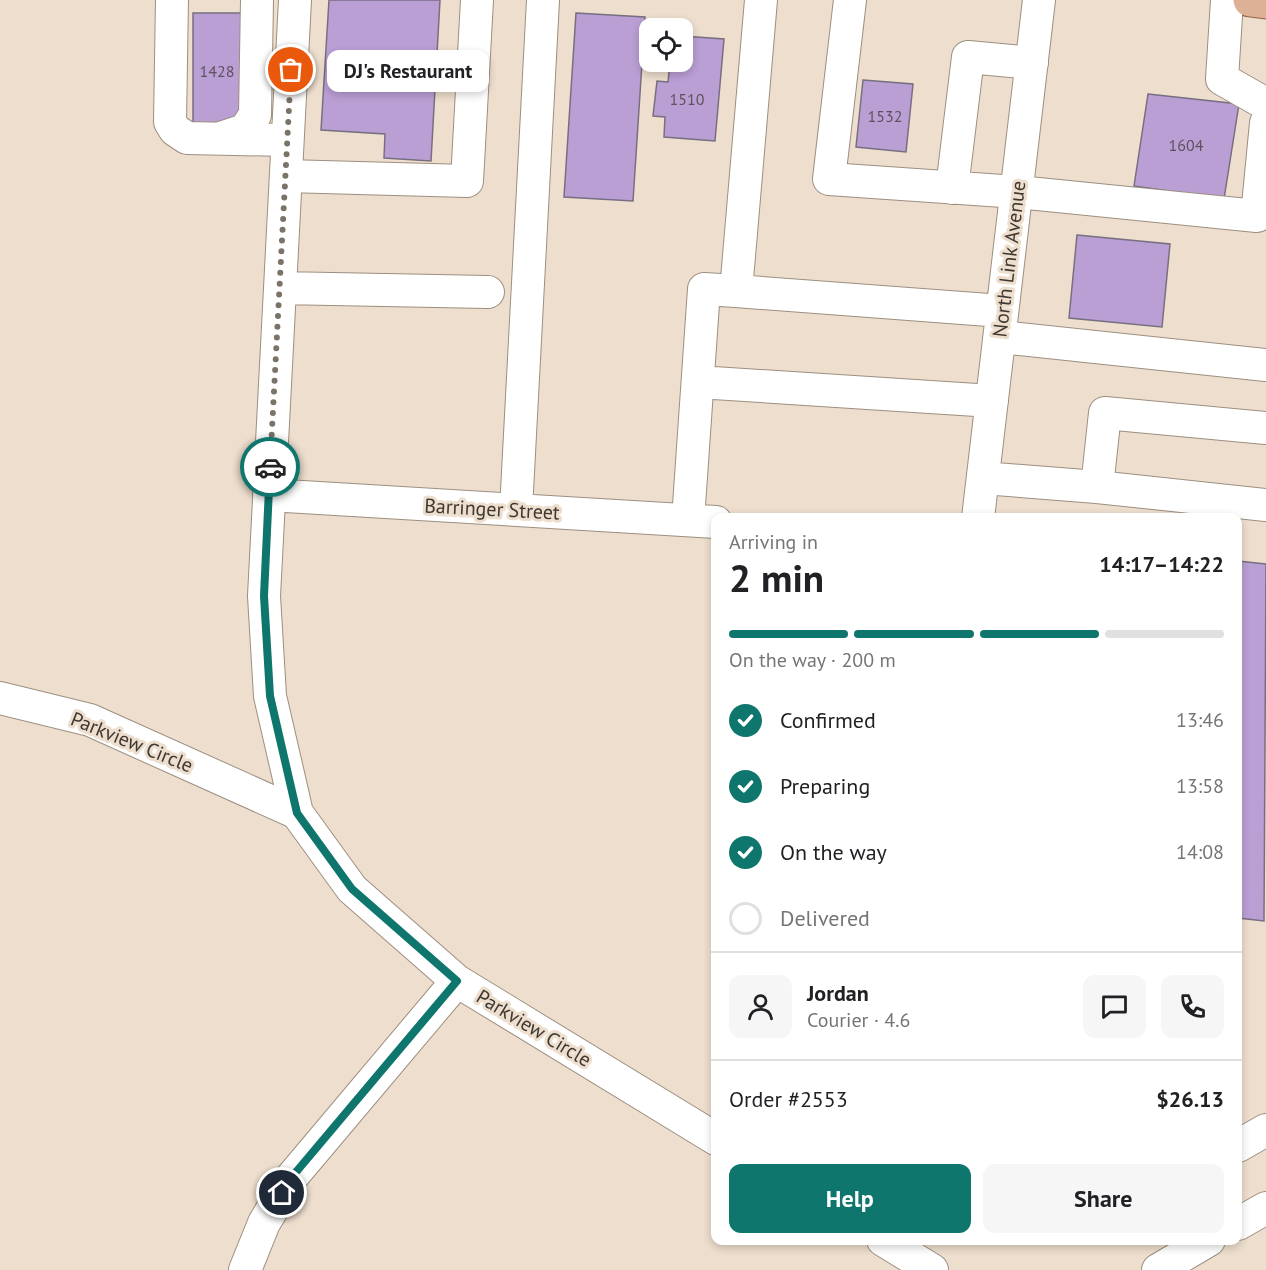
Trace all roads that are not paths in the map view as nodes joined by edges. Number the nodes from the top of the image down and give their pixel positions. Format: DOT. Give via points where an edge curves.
graph roads {
  1 [pos="172,0"];
  2 [pos="256,0"];
  3 [pos="295,0"];
  4 [pos="477,0"];
  5 [pos="543,0"];
  6 [pos="760,0"];
  7 [pos="850,0"];
  8 [pos="1039,0"];
  9 [pos="1227,0"];
  10 [pos="1250,0"];
  11 [pos="1266,2"];
  12 [pos="1032,63"];
  13 [pos="1266,104"];
  14 [pos="1266,123"];
  15 [pos="220,139"];
  16 [pos="287,140"];
  17 [pos="286,176"];
  18 [pos="952,188"];
  19 [pos="1018,192"];
  20 [pos="280,288"];
  21 [pos="736,291"];
  22 [pos="488,292"];
  23 [pos="1001,324"];
  24 [pos="1266,365"];
  25 [pos="698,382"];
  26 [pos="992,401"];
  27 [pos="1266,428"];
  28 [pos="983,478"];
  29 [pos="1097,487"];
  30 [pos="269,495"];
  31 [pos="1266,505"];
  32 [pos="516,510"];
  33 [pos="979,513"];
  34 [pos="702,521"];
  35 [pos="0,698"];
  36 [pos="297,813"];
  37 [pos="457,981"];
  38 [pos="1266,1130"];
  39 [pos="711,1135"];
  40 [pos="1242,1144"];
  41 [pos="1266,1208"];
  42 [pos="1242,1222"];
  43 [pos="891,1245"];
  44 [pos="1200,1245"];
  45 [pos="245,1270"];
  46 [pos="932,1270"];
  47 [pos="1158,1270"];
  1 -- 15 [label="street" via="170,122 187,138"];
  2 -- 15 [label="street" via="255,115 245,130"];
  3 -- 16 [label="street"];
  4 -- 17 [label="street" via="467,181"];
  5 -- 32 [label="street"];
  6 -- 21 [label="street"];
  7 -- 18 [label="street" via="829,179"];
  8 -- 12 [label="street, North Link Avenue"];
  9 -- 13 [label="street" via="1222,79"];
  10 -- 11 [label="main road"];
  12 -- 18 [label="street" via="968,57"];
  12 -- 19 [label="street, North Link Avenue"];
  14 -- 19 [label="street" via="1257,216"];
  15 -- 16 [label="street"];
  16 -- 17 [label="street"];
  17 -- 20 [label="street"];
  18 -- 19 [label="street"];
  19 -- 23 [label="street, North Link Avenue"];
  20 -- 22 [label="street"];
  20 -- 30 [label="street"];
  21 -- 23 [label="street"];
  21 -- 25 [label="street" via="704,289"];
  23 -- 24 [label="street"];
  23 -- 26 [label="street, North Link Avenue"];
  25 -- 26 [label="street"];
  25 -- 34 [label="street"];
  26 -- 28 [label="street, North Link Avenue"];
  27 -- 29 [label="street" via="1105,413"];
  28 -- 29 [label="street"];
  28 -- 33 [label="street, North Link Avenue"];
  29 -- 31 [label="street"];
  30 -- 32 [label="street, Barringer Street"];
  30 -- 36 [label="street" via="264,596 270,696"];
  32 -- 34 [label="street, Barringer Street"];
  35 -- 36 [label="street, Parkview Circle" via="90,720"];
  36 -- 37 [label="street, Parkview Circle" via="352,889"];
  37 -- 39 [label="street, Parkview Circle"];
  37 -- 45 [label="street" via="291,1178 264,1223"];
  38 -- 40 [label="street"];
  41 -- 42 [label="street"];
  43 -- 46 [label="street"];
  44 -- 47 [label="street"];
}
